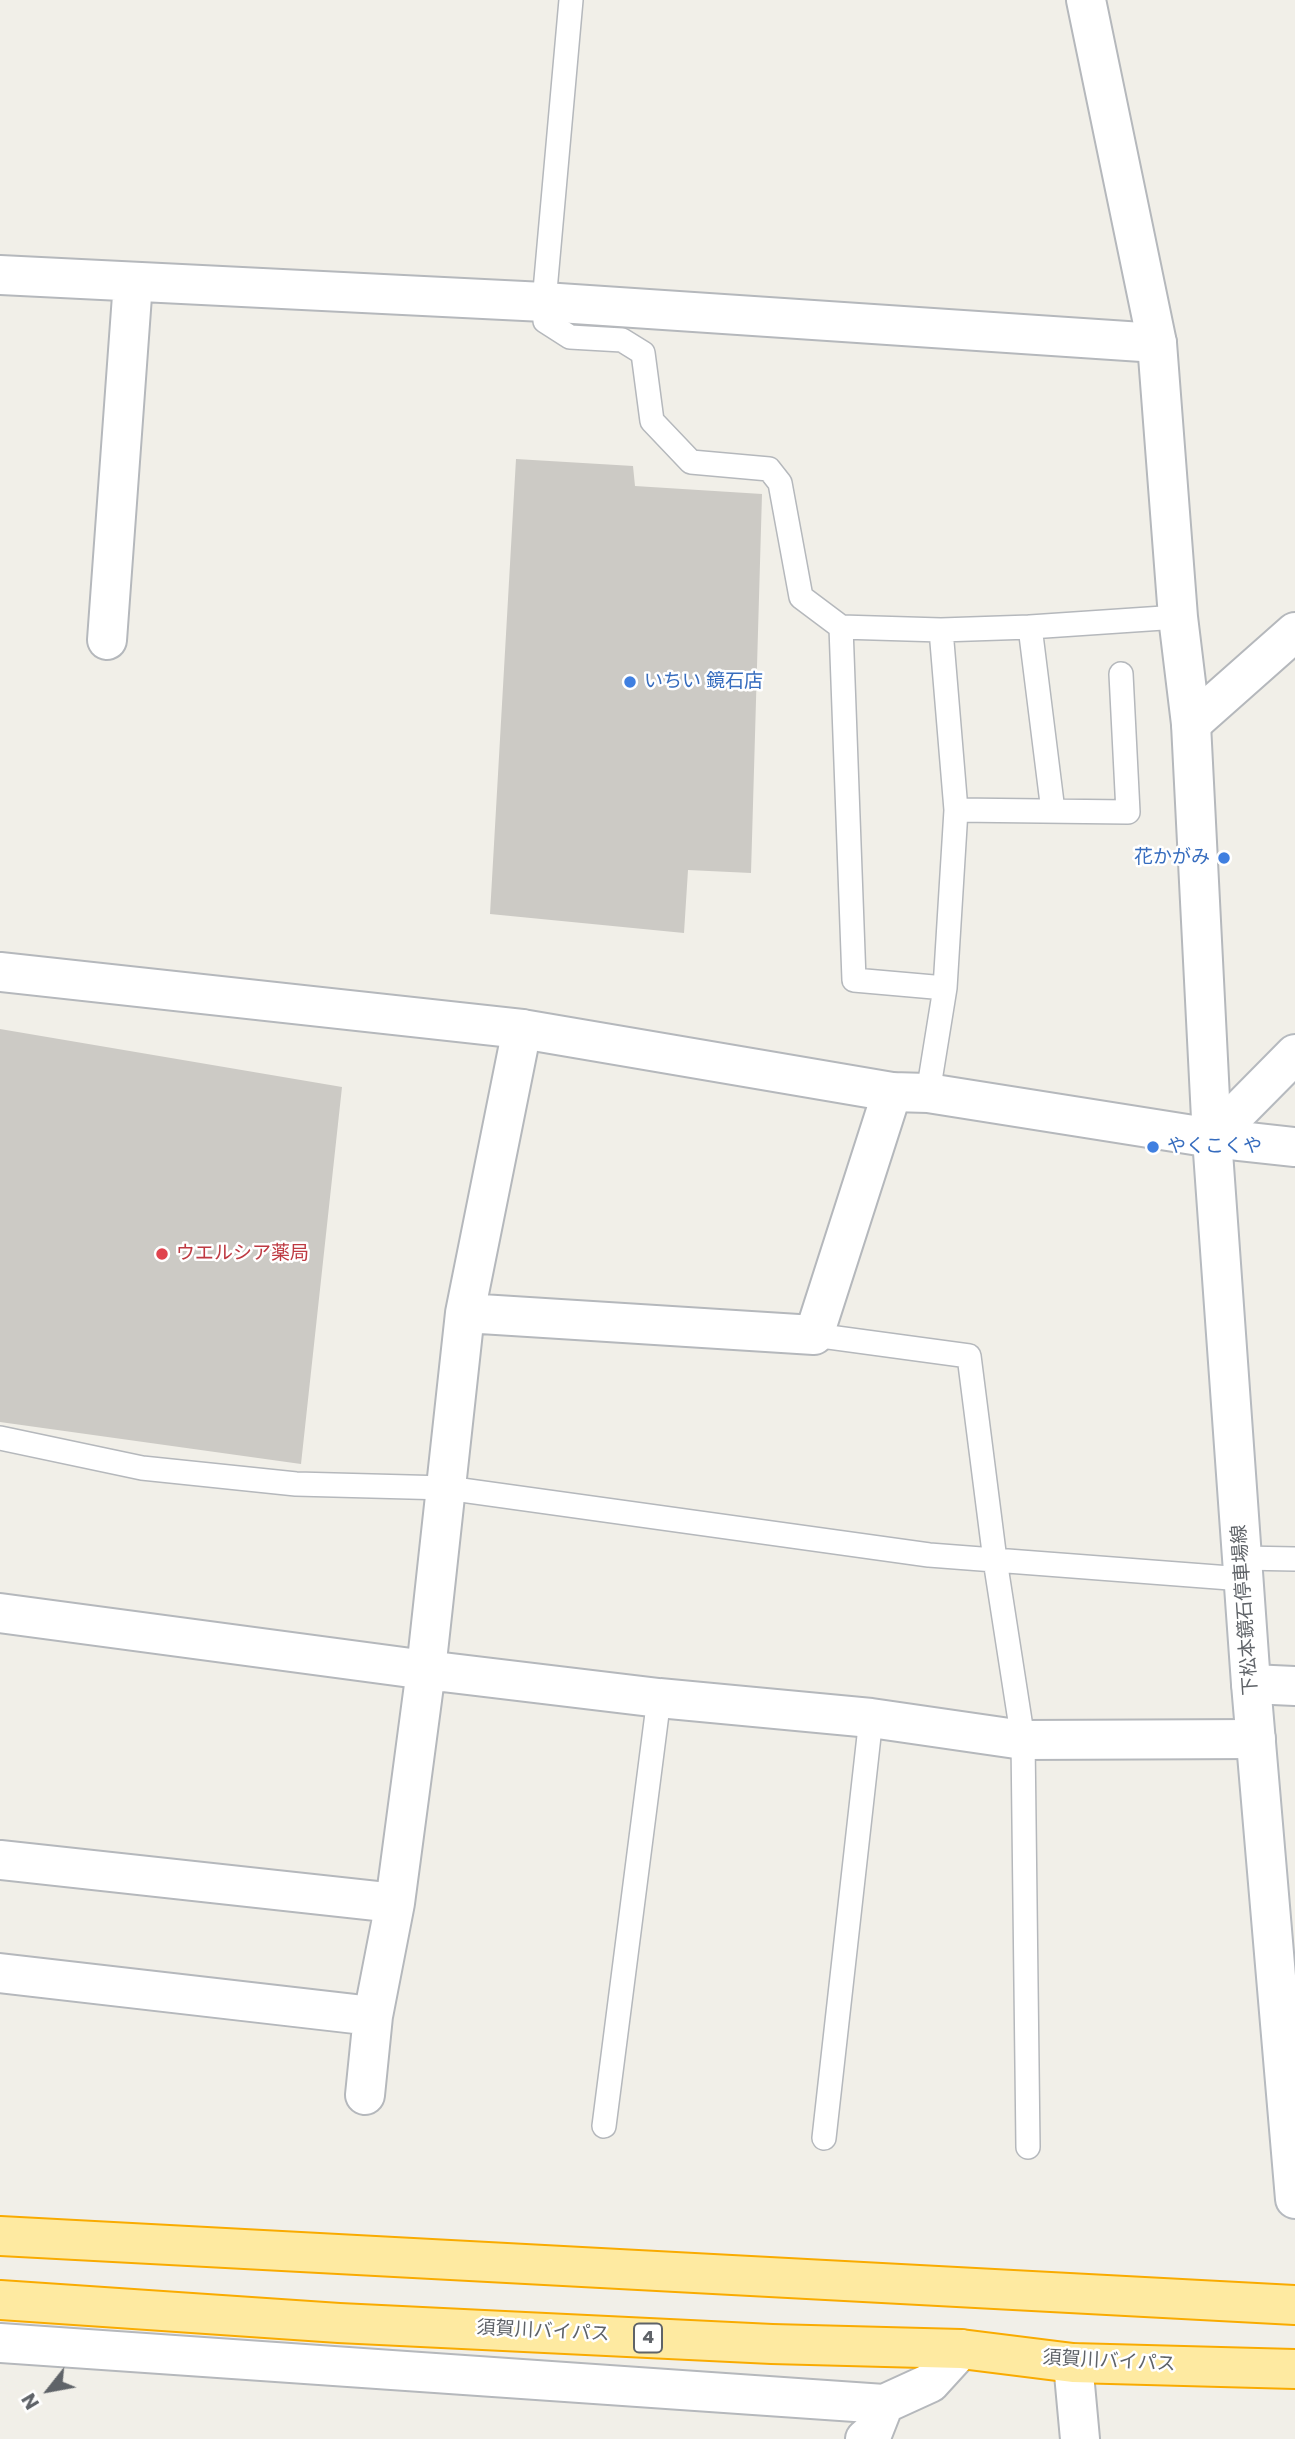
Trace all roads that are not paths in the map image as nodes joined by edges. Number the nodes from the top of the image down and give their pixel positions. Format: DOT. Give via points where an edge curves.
graph roads {
  1 [pos="570,0"];
  2 [pos="1086,0"];
  3 [pos="0,275"];
  4 [pos="133,282"];
  5 [pos="544,302"];
  6 [pos="1157,343"];
  7 [pos="1178,617"];
  8 [pos="841,627"];
  9 [pos="1030,627"];
  10 [pos="941,630"];
  11 [pos="1295,632"];
  12 [pos="107,640"];
  13 [pos="1121,674"];
  14 [pos="1191,724"];
  15 [pos="956,810"];
  16 [pos="1053,811"];
  17 [pos="0,972"];
  18 [pos="945,988"];
  19 [pos="522,1029"];
  20 [pos="1295,1054"];
  21 [pos="910,1092"];
  22 [pos="1212,1138"];
  23 [pos="1295,1147"];
  24 [pos="464,1313"];
  25 [pos="814,1335"];
  26 [pos="0,1438"];
  27 [pos="447,1488"];
  28 [pos="1295,1559"];
  29 [pos="995,1560"];
  30 [pos="1243,1568"];
  31 [pos="0,1613"];
  32 [pos="426,1670"];
  33 [pos="1251,1684"];
  34 [pos="1295,1686"];
  35 [pos="659,1698"];
  36 [pos="872,1718"];
  37 [pos="1256,1739"];
  38 [pos="1023,1740"];
  39 [pos="0,1860"];
  40 [pos="395,1903"];
  41 [pos="1285,1963"];
  42 [pos="0,1973"];
  43 [pos="373,2016"];
  44 [pos="365,2095"];
  45 [pos="604,2126"];
  46 [pos="824,2138"];
  47 [pos="1028,2147"];
  48 [pos="1295,2199"];
  49 [pos="0,2236"];
  50 [pos="0,2300"];
  51 [pos="1295,2305"];
  52 [pos="0,2343"];
  53 [pos="961,2349"];
  54 [pos="1073,2363"];
  55 [pos="1295,2369"];
  56 [pos="884,2404"];
  57 [pos="866,2439"];
  58 [pos="1080,2439"];
  1 -- 5 [label="lane"];
  2 -- 6 [label="street, 下松本鏡石停車場線"];
  3 -- 4 [label="street"];
  4 -- 5 [label="street"];
  4 -- 12 [label="street"];
  5 -- 6 [label="street"];
  5 -- 8 [label="lane" via="545,321 570,337 622,340 643,353 652,421 691,462 769,469 780,483 801,597"];
  6 -- 7 [label="street, 下松本鏡石停車場線"];
  7 -- 9 [label="lane"];
  7 -- 14 [label="street, 下松本鏡石停車場線"];
  8 -- 10 [label="lane"];
  8 -- 18 [label="lane" via="855,980"];
  9 -- 10 [label="lane"];
  9 -- 16 [label="lane"];
  10 -- 15 [label="lane"];
  11 -- 14 [label="street"];
  13 -- 16 [label="lane" via="1128,812"];
  14 -- 22 [label="street, 下松本鏡石停車場線"];
  15 -- 16 [label="lane"];
  15 -- 18 [label="lane"];
  17 -- 19 [label="street"];
  18 -- 21 [label="lane"];
  19 -- 21 [label="street"];
  19 -- 24 [label="street"];
  20 -- 22 [label="street"];
  21 -- 22 [label="street"];
  21 -- 25 [label="street"];
  22 -- 23 [label="street"];
  22 -- 30 [label="street, 下松本鏡石停車場線"];
  24 -- 25 [label="street"];
  24 -- 27 [label="street"];
  25 -- 29 [label="lane" via="970,1356"];
  26 -- 27 [label="lane" via="142,1468 296,1484"];
  27 -- 29 [label="lane" via="929,1555"];
  27 -- 32 [label="street"];
  28 -- 30 [label="lane"];
  29 -- 30 [label="lane"];
  29 -- 38 [label="lane"];
  30 -- 33 [label="street, 下松本鏡石停車場線"];
  31 -- 32 [label="street"];
  32 -- 35 [label="street"];
  32 -- 40 [label="street"];
  33 -- 34 [label="street"];
  33 -- 37 [label="street, 下松本鏡石停車場線"];
  35 -- 36 [label="street"];
  35 -- 45 [label="lane"];
  36 -- 38 [label="street"];
  36 -- 46 [label="lane"];
  37 -- 38 [label="street"];
  37 -- 41 [label="street, 下松本鏡石停車場線"];
  38 -- 47 [label="lane"];
  39 -- 40 [label="street"];
  40 -- 43 [label="street"];
  41 -- 48 [label="street, 下松本鏡石停車場線"];
  42 -- 43 [label="street"];
  43 -- 44 [label="street"];
  49 -- 51 [label="highway"];
  50 -- 53 [label="highway, 須賀川バイパス / 4" via="338,2323"];
  52 -- 56 [label="street"];
  53 -- 54 [label="highway, 須賀川バイパス / 4"];
  53 -- 56 [label="street" via="930,2383"];
  54 -- 55 [label="highway, 須賀川バイパス / 4"];
  54 -- 58 [label="street"];
  56 -- 57 [label="street"];
}
